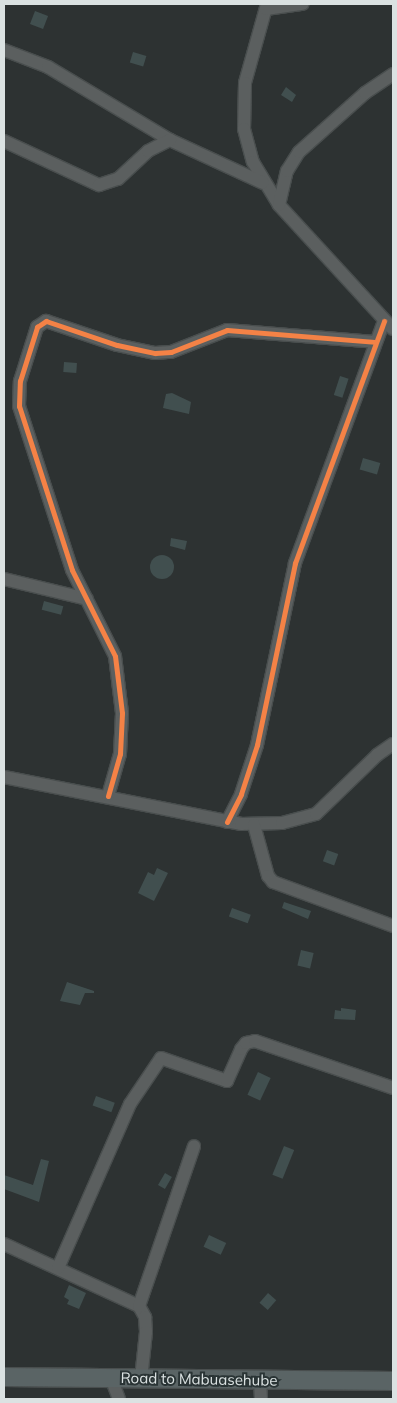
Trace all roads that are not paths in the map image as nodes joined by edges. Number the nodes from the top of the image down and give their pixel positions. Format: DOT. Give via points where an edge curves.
graph roads {
  1 [pos="304,4"];
  2 [pos="266,6"];
  3 [pos="4,50"];
  4 [pos="393,74"];
  5 [pos="170,140"];
  6 [pos="4,141"];
  7 [pos="263,183"];
  8 [pos="279,205"];
  9 [pos="389,325"];
  10 [pos="375,342"];
  11 [pos="4,579"];
  12 [pos="87,599"];
  13 [pos="393,744"];
  14 [pos="4,777"];
  15 [pos="108,796"];
  16 [pos="226,822"];
  17 [pos="254,825"];
  18 [pos="393,926"];
  19 [pos="393,1088"];
  20 [pos="194,1146"];
  21 [pos="4,1244"];
  22 [pos="58,1268"];
  23 [pos="139,1306"];
  24 [pos="4,1377"];
  25 [pos="112,1378"];
  26 [pos="140,1378"];
  27 [pos="260,1380"];
  28 [pos="393,1382"];
  29 [pos="119,1399"];
  30 [pos="261,1399"];
  1 -- 2 [label="street"];
  2 -- 7 [label="street" via="248,65 243,110 244,129 253,162"];
  3 -- 5 [label="street" via="48,67"];
  4 -- 8 [label="street" via="365,93 299,152 287,171"];
  5 -- 6 [label="street" via="148,151 118,179 99,185"];
  5 -- 7 [label="street"];
  7 -- 8 [label="street"];
  8 -- 9 [label="street"];
  9 -- 10 [label="street"];
  10 -- 12 [label="street" via="227,330 171,352 155,353 41,322 20,381 19,406 72,570"];
  10 -- 16 [label="street" via="295,563 256,746 240,794"];
  11 -- 12 [label="street"];
  12 -- 15 [label="street" via="115,656 122,713 120,754"];
  13 -- 17 [label="street" via="377,755 316,814 300,820"];
  14 -- 15 [label="street"];
  15 -- 16 [label="street"];
  16 -- 17 [label="street"];
  17 -- 18 [label="street" via="273,882"];
  19 -- 22 [label="street" via="255,1041 246,1043 241,1049 227,1081 161,1058 130,1104"];
  20 -- 23 [label="street"];
  21 -- 22 [label="street"];
  22 -- 23 [label="street"];
  23 -- 26 [label="street" via="145,1317 146,1332"];
  24 -- 25 [label="main road, Road to Mabuasehube"];
  25 -- 26 [label="main road, Road to Mabuasehube"];
  25 -- 29 [label="street"];
  26 -- 27 [label="main road, Road to Mabuasehube"];
  27 -- 28 [label="main road, Road to Mabuasehube"];
  27 -- 30 [label="street"];
}
